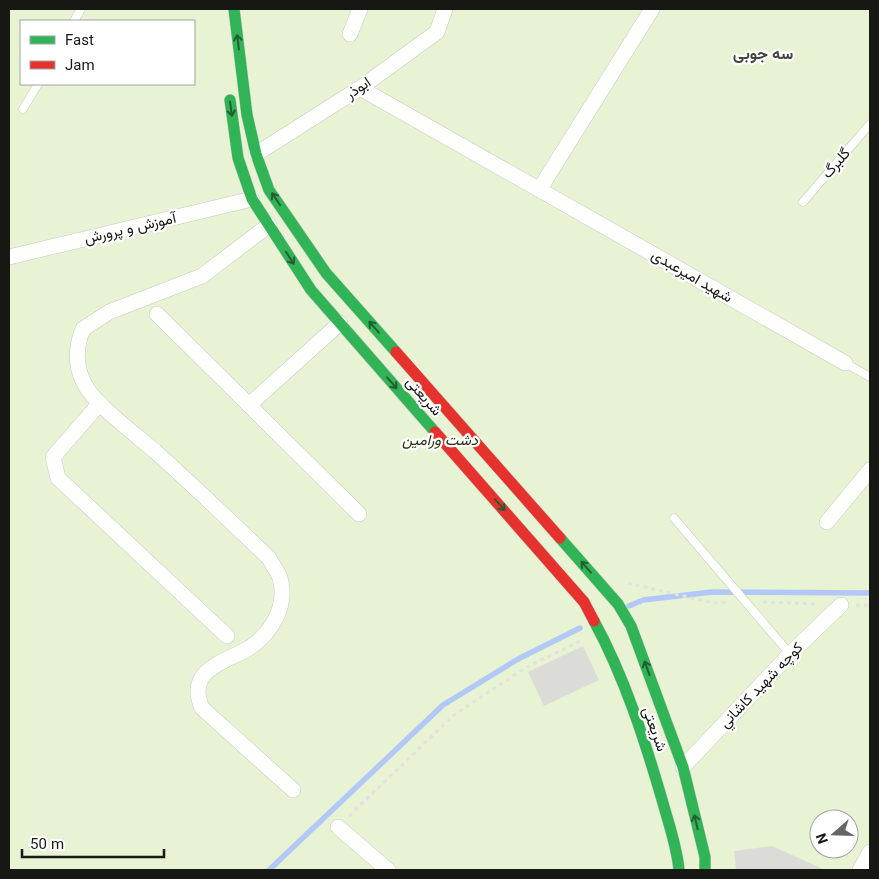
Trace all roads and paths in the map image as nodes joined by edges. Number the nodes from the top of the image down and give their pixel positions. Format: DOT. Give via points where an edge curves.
graph roads {
  1 [pos="81,9"];
  2 [pos="234,9"];
  3 [pos="360,9"];
  4 [pos="445,9"];
  5 [pos="652,9"];
  6 [pos="75,20"];
  7 [pos="350,34"];
  8 [pos="37,85"];
  9 [pos="360,88"];
  10 [pos="228,90"];
  11 [pos="23,109"];
  12 [pos="870,124"];
  13 [pos="256,154"];
  14 [pos="539,190"];
  15 [pos="252,199"];
  16 [pos="803,202"];
  17 [pos="269,225"];
  18 [pos="9,257"];
  19 [pos="157,314"];
  20 [pos="340,323"];
  21 [pos="845,363"];
  22 [pos="870,377"];
  23 [pos="100,403"];
  24 [pos="249,405"];
  25 [pos="870,470"];
  26 [pos="359,514"];
  27 [pos="674,518"];
  28 [pos="827,522"];
  29 [pos="841,605"];
  30 [pos="227,636"];
  31 [pos="590,636"];
  32 [pos="790,654"];
  33 [pos="683,767"];
  34 [pos="293,790"];
  35 [pos="338,826"];
  36 [pos="870,852"];
  37 [pos="388,870"];
  38 [pos="679,870"];
  39 [pos="705,870"];
  40 [pos="860,870"];
  1 -- 6 [label="lane"];
  13 -- 2 [label="main road, شریعتی, one-way" via="247,115"];
  3 -- 7 [label="street"];
  4 -- 9 [label="street, ابوذر" via="437,32"];
  5 -- 14 [label="street"];
  8 -- 11 [label="lane"];
  9 -- 13 [label="street, ابوذر"];
  9 -- 14 [label="street, شهید امیرعبدی"];
  10 -- 15 [label="main road, شریعتی, one-way" via="238,158"];
  12 -- 16 [label="lane, گلبرگ"];
  33 -- 13 [label="main road, شریعتی, one-way" via="631,626 618,604 326,273 270,190"];
  14 -- 21 [label="street, شهید امیرعبدی"];
  15 -- 17 [label="main road, شریعتی"];
  15 -- 18 [label="street, آموزش و پرورش"];
  17 -- 20 [label="main road, شریعتی, one-way" via="311,290"];
  17 -- 23 [label="street" via="202,276 108,312 83,329 78,344 78,366 83,383"];
  19 -- 24 [label="street"];
  20 -- 24 [label="street"];
  20 -- 38 [label="main road, شریعتی, one-way" via="584,602 611,652 656,777"];
  21 -- 22 [label="lane"];
  23 -- 30 [label="street" via="53,457 58,478"];
  23 -- 34 [label="street" via="269,558 280,578 280,610 269,629 250,647 212,666 204,675 198,697 202,708"];
  24 -- 26 [label="street"];
  25 -- 28 [label="street"];
  27 -- 32 [label="lane"];
  29 -- 32 [label="street, كوچه شهيد كاشاني"];
  31 -- 35 [label="path" via="525,668 454,715"];
  32 -- 33 [label="street, كوچه شهيد كاشاني"];
  39 -- 33 [label="main road, شریعتی, one-way" via="705,857"];
  35 -- 37 [label="street"];
  36 -- 40 [label="street"];
}
